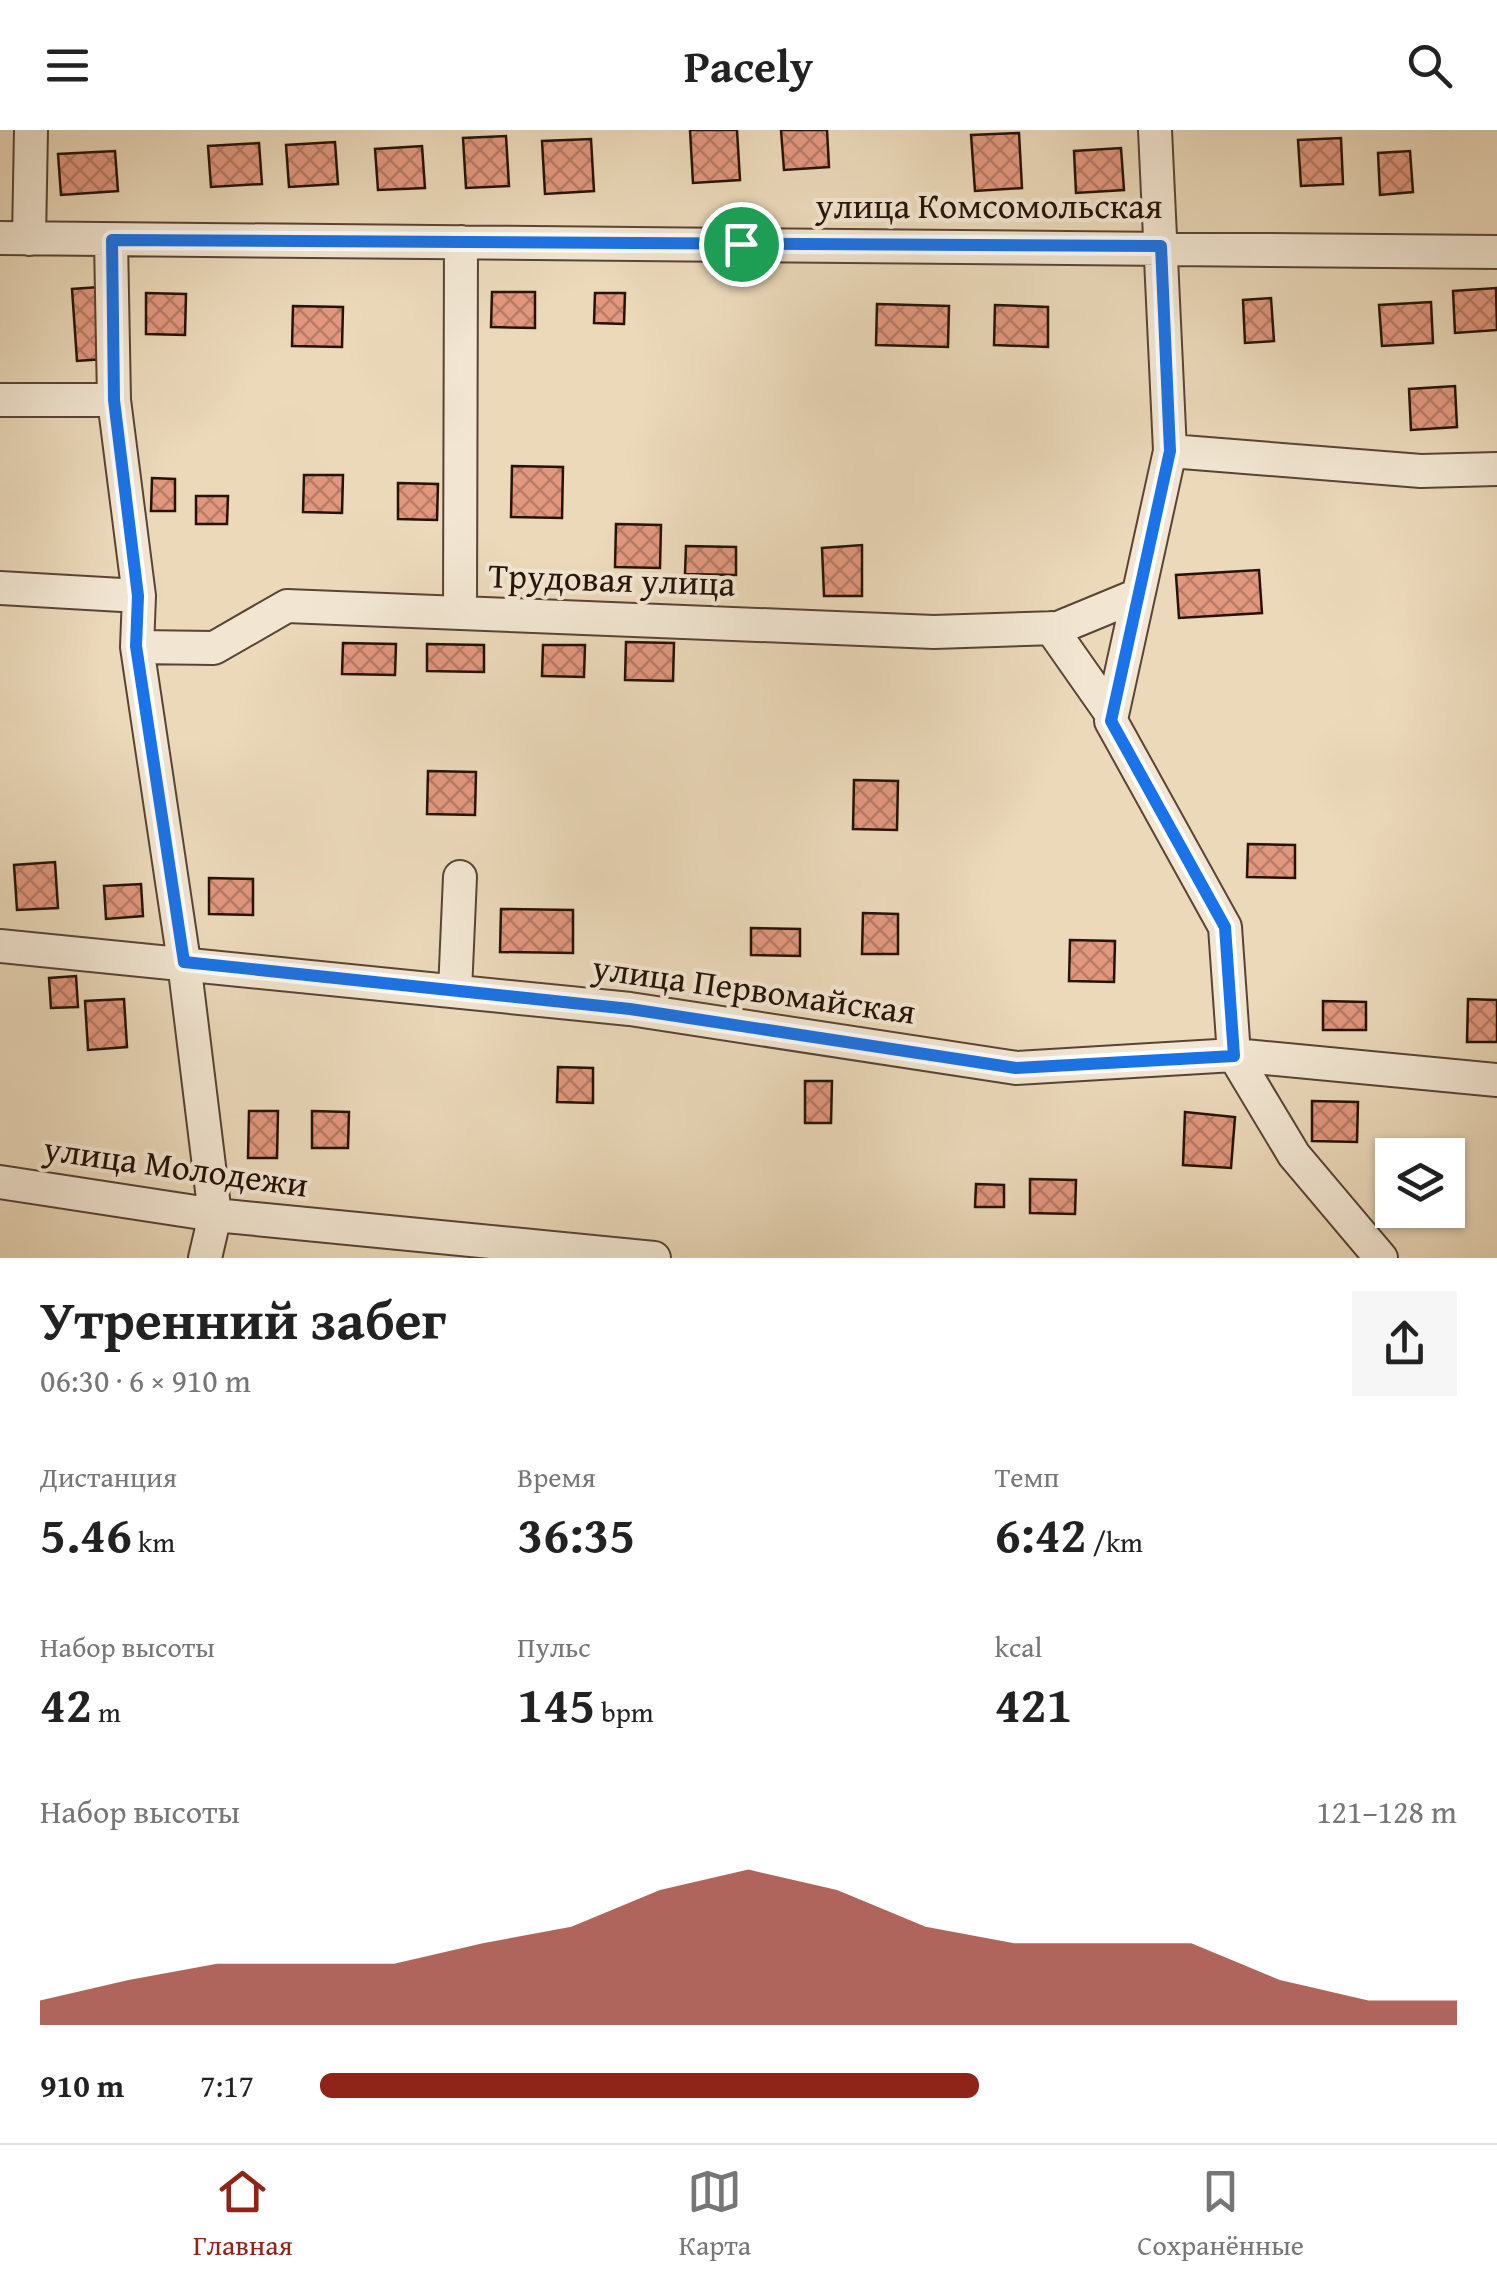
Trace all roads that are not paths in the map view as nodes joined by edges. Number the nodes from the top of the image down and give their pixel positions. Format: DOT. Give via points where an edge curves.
graph roads {
  1 [pos="30,130"];
  2 [pos="1154,130"];
  3 [pos="15,238"];
  4 [pos="112,240"];
  5 [pos="462,242"];
  6 [pos="1161,246"];
  7 [pos="1497,252"];
  8 [pos="0,400"];
  9 [pos="114,400"];
  10 [pos="1170,451"];
  11 [pos="1497,470"];
  12 [pos="0,588"];
  13 [pos="1138,594"];
  14 [pos="138,596"];
  15 [pos="460,613"];
  16 [pos="1051,628"];
  17 [pos="136,646"];
  18 [pos="1112,715"];
  19 [pos="460,877"];
  20 [pos="0,946"];
  21 [pos="184,962"];
  22 [pos="455,990"];
  23 [pos="1234,1056"];
  24 [pos="1497,1080"];
  25 [pos="0,1182"];
  26 [pos="215,1215"];
  27 [pos="342,1228"];
  28 [pos="206,1258"];
  29 [pos="364,1258"];
  30 [pos="654,1258"];
  31 [pos="1381,1258"];
  1 -- 3 [label="street"];
  2 -- 6 [label="street"];
  3 -- 4 [label="street, улица Комсомольская"];
  4 -- 5 [label="street, улица Комсомольская"];
  4 -- 9 [label="street"];
  5 -- 6 [label="street, улица Комсомольская"];
  5 -- 15 [label="street"];
  6 -- 7 [label="street, улица Комсомольская"];
  6 -- 10 [label="street"];
  8 -- 9 [label="street"];
  9 -- 14 [label="street"];
  10 -- 11 [label="street" via="1421,471"];
  10 -- 13 [label="street"];
  12 -- 14 [label="street"];
  13 -- 16 [label="street, Трудовая улица"];
  13 -- 18 [label="street"];
  14 -- 17 [label="street"];
  15 -- 16 [label="street, Трудовая улица" via="934,632"];
  15 -- 17 [label="street, Трудовая улица" via="287,606 214,648"];
  16 -- 18 [label="street"];
  17 -- 21 [label="street"];
  18 -- 23 [label="street" via="1225,927"];
  19 -- 22 [label="street"];
  20 -- 21 [label="street, улица Первомайская"];
  21 -- 22 [label="street, улица Первомайская"];
  21 -- 26 [label="street"];
  22 -- 23 [label="street, улица Первомайская" via="630,1009 1016,1068"];
  23 -- 24 [label="street, улица Первомайская"];
  23 -- 31 [label="street" via="1294,1155"];
  25 -- 26 [label="street, улица Молодежи"];
  26 -- 27 [label="street, улица Молодежи"];
  26 -- 28 [label="street"];
  27 -- 29 [label="street, улица Молодежи"];
  27 -- 30 [label="street, улица Молодежи"];
}
